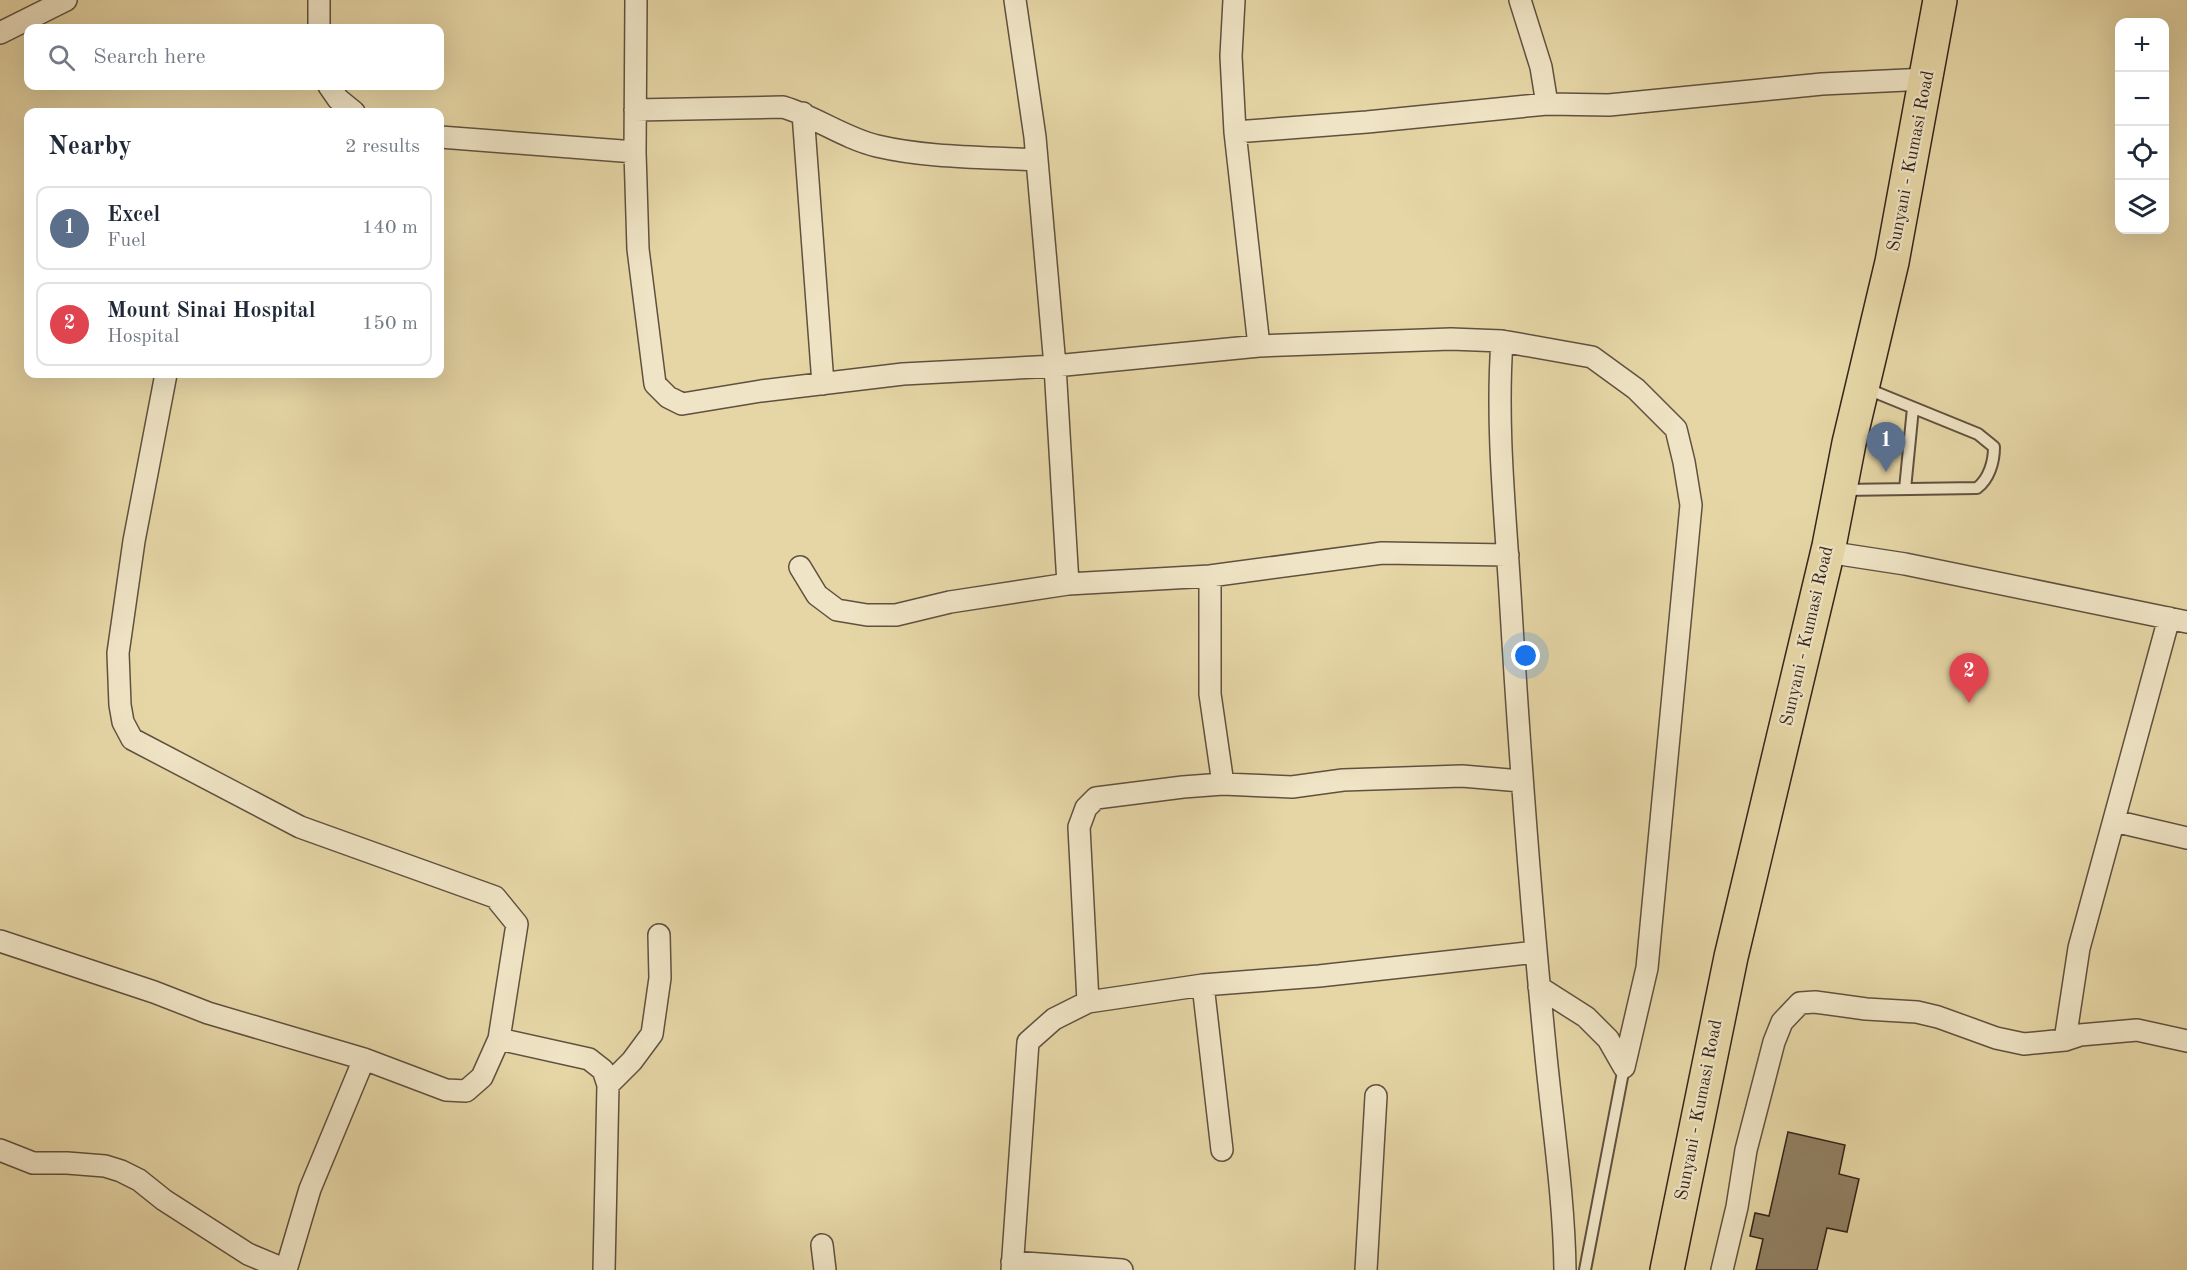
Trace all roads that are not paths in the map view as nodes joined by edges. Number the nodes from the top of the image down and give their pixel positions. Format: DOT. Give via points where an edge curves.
graph roads {
  1 [pos="66,0"];
  2 [pos="319,0"];
  3 [pos="636,0"];
  4 [pos="1016,0"];
  5 [pos="1234,0"];
  6 [pos="1520,0"];
  7 [pos="1940,0"];
  8 [pos="319,24"];
  9 [pos="0,33"];
  10 [pos="1927,79"];
  11 [pos="332,90"];
  12 [pos="1547,104"];
  13 [pos="349,108"];
  14 [pos="635,110"];
  15 [pos="803,113"];
  16 [pos="1235,132"];
  17 [pos="444,137"];
  18 [pos="635,152"];
  19 [pos="1037,160"];
  20 [pos="1502,341"];
  21 [pos="1259,346"];
  22 [pos="1055,366"];
  23 [pos="165,378"];
  24 [pos="823,384"];
  25 [pos="1862,387"];
  26 [pos="1913,408"];
  27 [pos="1905,489"];
  28 [pos="1840,490"];
  29 [pos="1827,552"];
  30 [pos="1508,555"];
  31 [pos="800,567"];
  32 [pos="1210,576"];
  33 [pos="1068,584"];
  34 [pos="2178,620"];
  35 [pos="1521,781"];
  36 [pos="1223,784"];
  37 [pos="2114,821"];
  38 [pos="2187,838"];
  39 [pos="659,935"];
  40 [pos="0,941"];
  41 [pos="1536,952"];
  42 [pos="1203,985"];
  43 [pos="1539,987"];
  44 [pos="1088,1002"];
  45 [pos="499,1039"];
  46 [pos="2065,1040"];
  47 [pos="2187,1041"];
  48 [pos="364,1059"];
  49 [pos="1624,1067"];
  50 [pos="608,1085"];
  51 [pos="1377,1096"];
  52 [pos="0,1150"];
  53 [pos="1222,1150"];
  54 [pos="822,1245"];
  55 [pos="1012,1266"];
  56 [pos="286,1270"];
  57 [pos="604,1270"];
  58 [pos="825,1270"];
  59 [pos="1122,1270"];
  60 [pos="1366,1270"];
  61 [pos="1565,1270"];
  62 [pos="1585,1270"];
  63 [pos="1667,1270"];
  64 [pos="1722,1270"];
  1 -- 9 [label="street"];
  2 -- 8 [label="street"];
  3 -- 14 [label="street"];
  4 -- 19 [label="street"];
  5 -- 16 [label="street" via="1231,56"];
  6 -- 12 [label="street" via="1541,67"];
  7 -- 10 [label="main road, Sunyani - Kumasi Road"];
  10 -- 12 [label="street" via="1822,84 1609,105"];
  10 -- 25 [label="main road, Sunyani - Kumasi Road" via="1892,262"];
  11 -- 13 [label="street"];
  12 -- 16 [label="street"];
  14 -- 15 [label="street" via="783,107"];
  14 -- 18 [label="street"];
  15 -- 19 [label="street" via="875,146"];
  15 -- 24 [label="street"];
  16 -- 21 [label="street"];
  17 -- 18 [label="street"];
  18 -- 24 [label="street" via="638,249 655,384 682,404"];
  19 -- 22 [label="street"];
  20 -- 21 [label="street" via="1451,339"];
  20 -- 30 [label="street" via="1502,494"];
  20 -- 49 [label="street" via="1592,357 1636,389 1676,429 1684,462 1691,505 1647,968"];
  21 -- 22 [label="street"];
  22 -- 24 [label="street" via="903,374"];
  22 -- 33 [label="street"];
  23 -- 45 [label="street" via="134,541 118,653 123,722 132,739 300,827 495,897 517,924"];
  25 -- 26 [label="lane"];
  25 -- 28 [label="main road, Sunyani - Kumasi Road"];
  26 -- 27 [label="lane"];
  26 -- 27 [label="lane" via="1978,434 1994,447 1994,453 1989,473 1977,488"];
  27 -- 28 [label="lane"];
  28 -- 29 [label="main road, Sunyani - Kumasi Road"];
  29 -- 34 [label="street" via="1905,564"];
  29 -- 63 [label="main road, Sunyani - Kumasi Road" via="1731,957"];
  30 -- 32 [label="street" via="1382,553"];
  30 -- 35 [label="street"];
  31 -- 33 [label="street" via="817,595 837,610 867,615 896,615 950,602"];
  32 -- 33 [label="street"];
  32 -- 36 [label="street" via="1210,694"];
  34 -- 37 [label="street"];
  35 -- 36 [label="street" via="1462,776 1343,780 1292,787"];
  35 -- 41 [label="street"];
  36 -- 44 [label="street" via="1096,798 1086,808 1079,827"];
  37 -- 38 [label="street"];
  37 -- 46 [label="street" via="2079,948"];
  39 -- 50 [label="street" via="660,978 652,1034"];
  40 -- 48 [label="street" via="208,1013"];
  41 -- 42 [label="street"];
  41 -- 43 [label="street"];
  42 -- 44 [label="street"];
  42 -- 53 [label="street"];
  43 -- 49 [label="street" via="1586,1017 1608,1039"];
  43 -- 61 [label="street" via="1564,1224"];
  44 -- 55 [label="street" via="1054,1019 1028,1042"];
  45 -- 48 [label="street" via="482,1077 466,1090 446,1090"];
  45 -- 50 [label="street" via="589,1059 603,1070"];
  46 -- 47 [label="street" via="2137,1030"];
  46 -- 64 [label="street" via="2024,1044 1917,1012 1800,1003 1782,1022 1771,1051"];
  48 -- 56 [label="street" via="310,1189"];
  49 -- 62 [label="lane"];
  50 -- 57 [label="street"];
  51 -- 60 [label="street"];
  52 -- 56 [label="street" via="33,1163 105,1166 121,1171 248,1254"];
  54 -- 58 [label="street"];
  55 -- 59 [label="street"];
}
